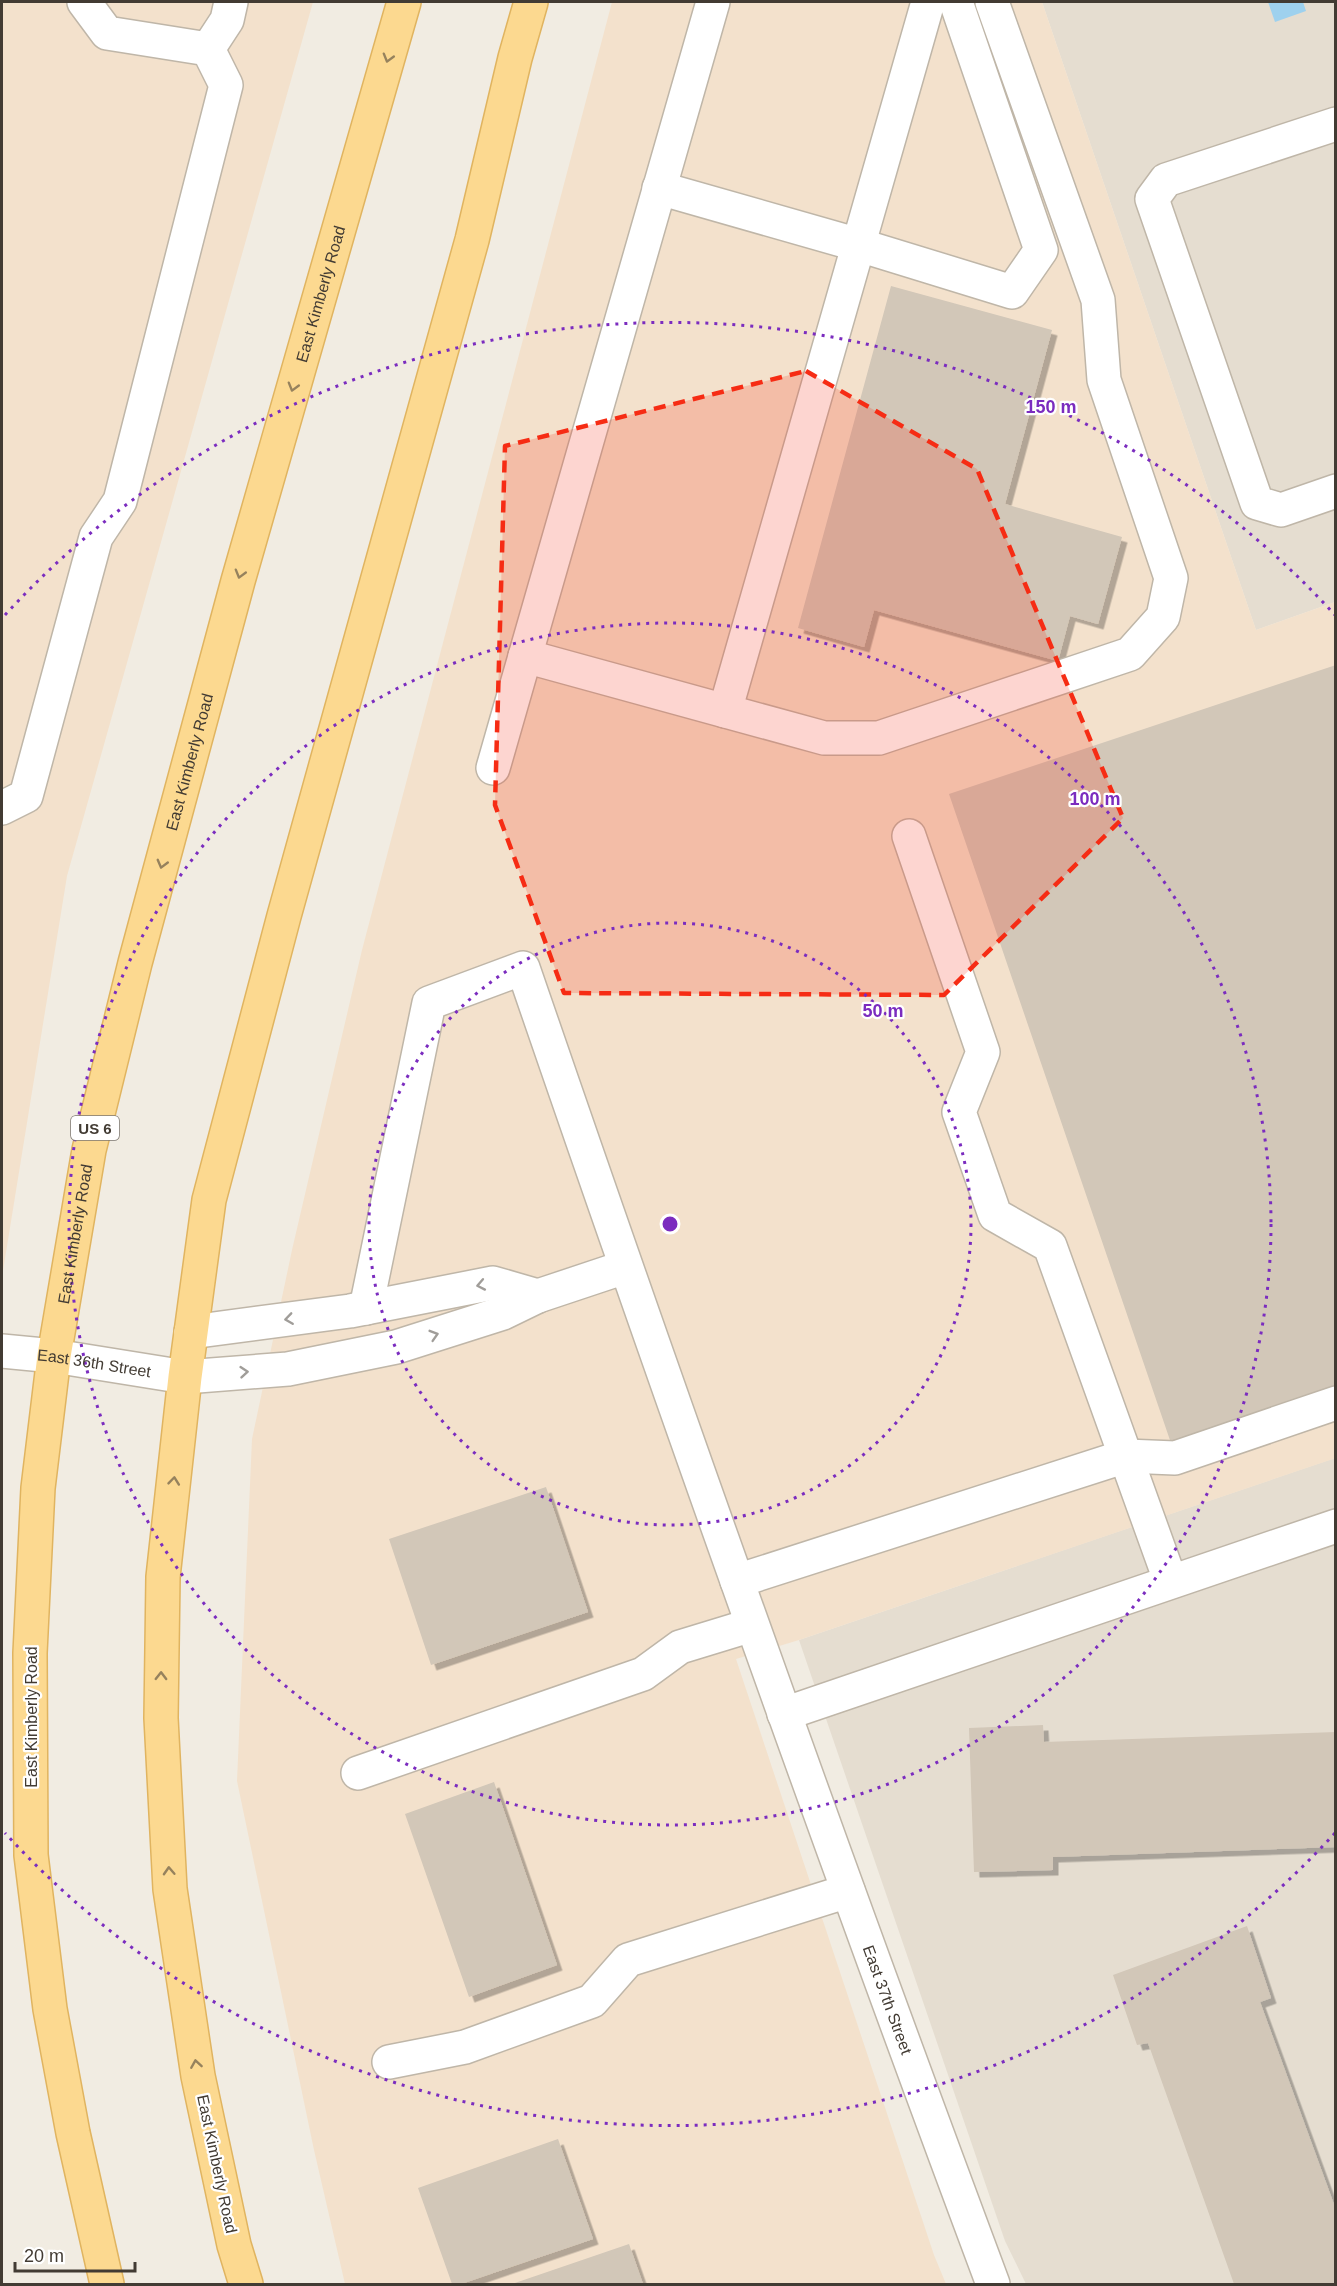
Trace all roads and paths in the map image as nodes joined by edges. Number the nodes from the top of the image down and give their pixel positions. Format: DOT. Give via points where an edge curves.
graph roads {
  1 [pos="84,2"];
  2 [pos="231,2"];
  3 [pos="404,2"];
  4 [pos="531,2"];
  5 [pos="712,2"];
  6 [pos="928,2"];
  7 [pos="956,2"];
  8 [pos="992,2"];
  9 [pos="208,49"];
  10 [pos="1335,124"];
  11 [pos="659,188"];
  12 [pos="859,245"];
  13 [pos="1335,491"];
  14 [pos="525,656"];
  15 [pos="725,711"];
  16 [pos="493,768"];
  17 [pos="2,808"];
  18 [pos="909,836"];
  19 [pos="625,1267"];
  20 [pos="538,1296"];
  21 [pos="366,1308"];
  22 [pos="191,1332"];
  23 [pos="2,1351"];
  24 [pos="54,1356"];
  25 [pos="185,1377"];
  26 [pos="1335,1403"];
  27 [pos="1126,1456"];
  28 [pos="1335,1526"];
  29 [pos="1170,1580"];
  30 [pos="737,1581"];
  31 [pos="752,1625"];
  32 [pos="784,1714"];
  33 [pos="358,1773"];
  34 [pos="848,1891"];
  35 [pos="388,2062"];
  36 [pos="107,2284"];
  37 [pos="246,2284"];
  38 [pos="993,2284"];
  1 -- 9 [label="street" via="107,33"];
  2 -- 9 [label="street" via="227,20"];
  3 -- 24 [label="main road, East Kimberly Road / US 6, one-way" via="238,581 135,963 89,1150"];
  4 -- 22 [label="main road, East Kimberly Road" via="472,240 208,1200"];
  5 -- 11 [label="street"];
  6 -- 12 [label="street"];
  7 -- 12 [label="street" via="1041,250 1012,292"];
  8 -- 15 [label="street" via="1098,300 1104,380 1171,578 1163,617 1130,654 879,738 824,738"];
  9 -- 17 [label="street" via="226,85 120,501 96,537 26,796"];
  10 -- 13 [label="street" via="1166,180 1152,199 1257,503 1281,510"];
  11 -- 12 [label="street"];
  11 -- 14 [label="street"];
  12 -- 15 [label="street"];
  14 -- 15 [label="street"];
  14 -- 16 [label="street"];
  18 -- 27 [label="street" via="984,1052 959,1112 973,1153 995,1215 1050,1246"];
  19 -- 20 [label="street, East 36th Street"];
  19 -- 21 [label="street, East 37th Street" via="523,968 429,1003"];
  19 -- 30 [label="street, East 37th Street"];
  20 -- 21 [label="street, one-way" via="493,1283"];
  25 -- 20 [label="street, East 36th Street, one-way" via="288,1368 396,1347 503,1313"];
  21 -- 22 [label="street, one-way"];
  22 -- 25 [label="main road, East Kimberly Road"];
  23 -- 24 [label="street, East 36th Street"];
  24 -- 25 [label="street, East 36th Street"];
  24 -- 36 [label="main road, East Kimberly Road / US 6" via="38,1488 30,1653 31,1855 50,2009"];
  37 -- 25 [label="main road, East Kimberly Road, one-way" via="198,2076 170,1889 161,1718 163,1577"];
  26 -- 27 [label="street" via="1175,1458"];
  27 -- 29 [label="street"];
  27 -- 30 [label="street"];
  28 -- 29 [label="street"];
  29 -- 32 [label="street"];
  30 -- 31 [label="street, East 37th Street"];
  31 -- 32 [label="street, East 37th Street"];
  31 -- 33 [label="street" via="680,1647 644,1674"];
  32 -- 34 [label="street, East 37th Street"];
  34 -- 35 [label="street" via="628,1960 592,2001 465,2047"];
  34 -- 38 [label="street, East 37th Street"];
}
